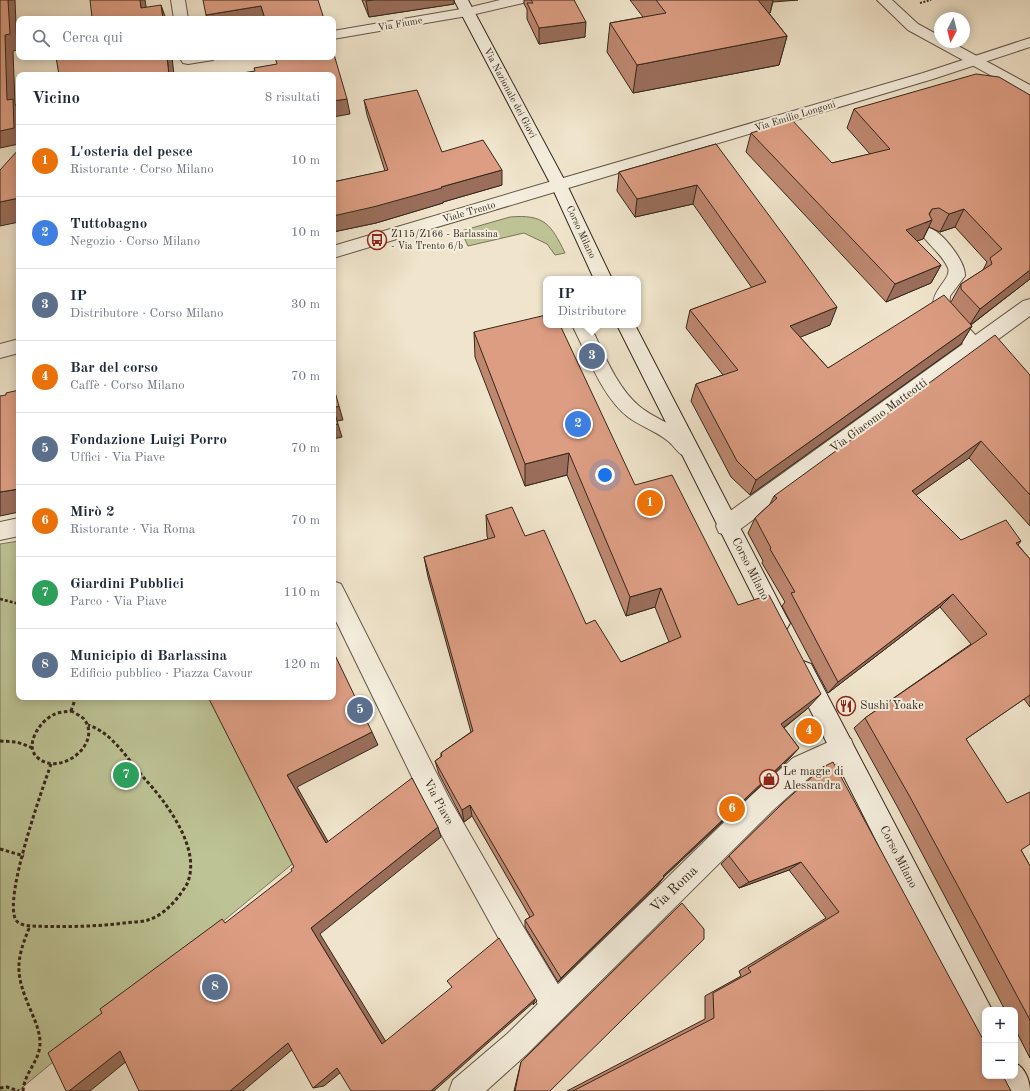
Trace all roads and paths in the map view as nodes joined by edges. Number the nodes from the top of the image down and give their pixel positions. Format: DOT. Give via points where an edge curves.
graph roads {
  1 [pos="178,0"];
  2 [pos="518,0"];
  3 [pos="884,0"];
  4 [pos="464,6"];
  5 [pos="181,16"];
  6 [pos="336,34"];
  7 [pos="1030,42"];
  8 [pos="200,60"];
  9 [pos="974,62"];
  10 [pos="189,64"];
  11 [pos="1030,91"];
  12 [pos="559,186"];
  13 [pos="929,234"];
  14 [pos="336,251"];
  15 [pos="599,276"];
  16 [pos="1030,306"];
  17 [pos="582,328"];
  18 [pos="627,328"];
  19 [pos="975,346"];
  20 [pos="16,347"];
  21 [pos="0,352"];
  22 [pos="688,450"];
  23 [pos="727,526"];
  24 [pos="16,528"];
  25 [pos="0,531"];
  26 [pos="336,597"];
  27 [pos="0,600"];
  28 [pos="16,603"];
  29 [pos="75,700"];
  30 [pos="71,711"];
  31 [pos="88,725"];
  32 [pos="0,742"];
  33 [pos="33,748"];
  34 [pos="842,748"];
  35 [pos="51,764"];
  36 [pos="0,849"];
  37 [pos="24,856"];
  38 [pos="30,926"];
  39 [pos="555,1006"];
  40 [pos="982,1020"];
  41 [pos="1012,1079"];
  42 [pos="0,1088"];
  43 [pos="19,1091"];
  44 [pos="23,1091"];
  45 [pos="464,1091"];
  46 [pos="1018,1091"];
  1 -- 5 [label="street"];
  2 -- 4 [label="street, Via Fiume"];
  3 -- 9 [label="street" via="913,27"];
  4 -- 6 [label="street, Via Fiume"];
  4 -- 12 [label="street, Via Nazionale dei Giovi"];
  7 -- 9 [label="street, Via Emilio Longoni"];
  8 -- 10 [label="street"];
  9 -- 11 [label="street"];
  9 -- 12 [label="street, Via Emilio Longoni"];
  12 -- 14 [label="street, Viale Trento"];
  12 -- 15 [label="street, Corso Milano"];
  13 -- 19 [label="lane" via="957,270 956,278 941,296 941,309"];
  16 -- 19 [label="street, Via Giacomo Matteotti"];
  17 -- 22 [label="lane" via="612,387 621,399 634,412 674,435"];
  18 -- 22 [label="street, Corso Milano"];
  19 -- 23 [label="street, Via Giacomo Matteotti"];
  20 -- 21 [label="street"];
  22 -- 23 [label="street, Corso Milano"];
  23 -- 34 [label="street, Corso Milano"];
  24 -- 25 [label="street"];
  26 -- 39 [label="street, Via Piave" via="440,807"];
  27 -- 28 [label="path"];
  29 -- 30 [label="path"];
  30 -- 31 [label="path" via="85,718"];
  30 -- 33 [label="path" via="52,715 43,722 37,730"];
  31 -- 35 [label="path" via="88,740 77,756 60,764"];
  31 -- 38 [label="path" via="97,726 107,733 151,785 184,833 190,849 190,876 178,898 150,919 114,925"];
  32 -- 33 [label="path" via="24,743"];
  33 -- 35 [label="path" via="36,756"];
  34 -- 39 [label="street, Via Roma" via="802,767"];
  34 -- 40 [label="street, Corso Milano"];
  35 -- 37 [label="path"];
  36 -- 37 [label="path"];
  37 -- 38 [label="path" via="17,882 14,911 18,922"];
  38 -- 44 [label="path" via="17,960 17,975 39,1032 40,1046 38,1056 24,1080"];
  39 -- 45 [label="street, Via Roma"];
  41 -- 46 [label="street"];
  42 -- 43 [label="path" via="7,1087"];
}
